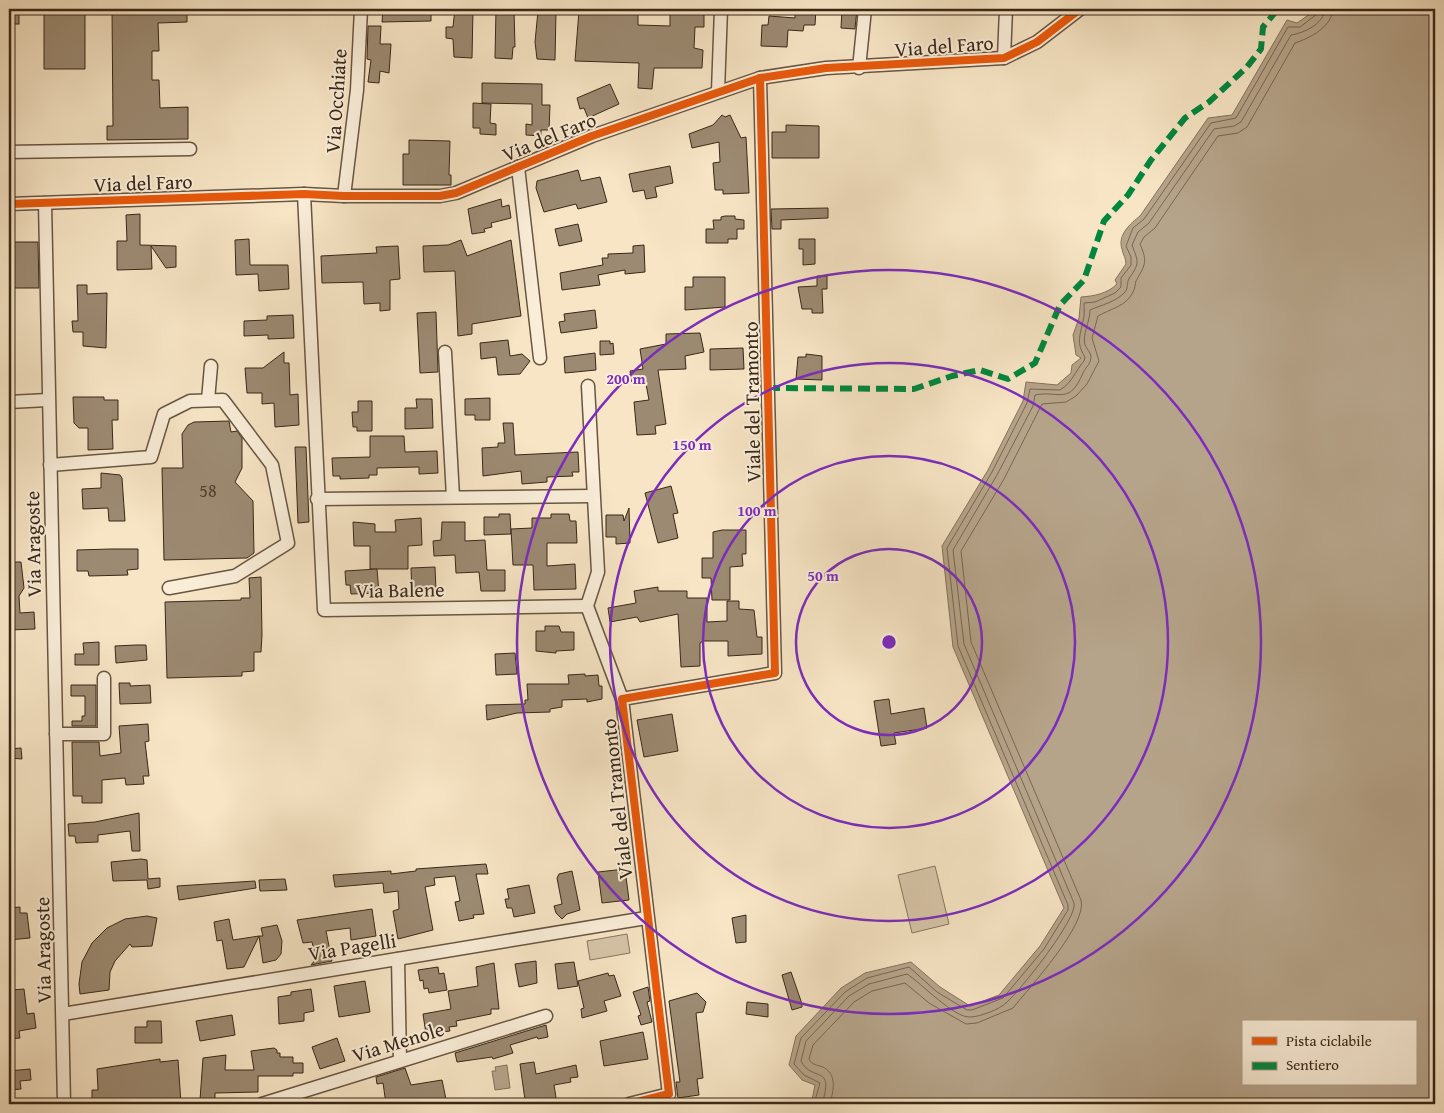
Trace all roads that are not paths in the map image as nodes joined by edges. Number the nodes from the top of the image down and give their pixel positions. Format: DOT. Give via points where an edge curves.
graph roads {
  1 [pos="361,9"];
  2 [pos="720,9"];
  3 [pos="865,9"];
  4 [pos="1006,9"];
  5 [pos="1080,9"];
  6 [pos="1004,58"];
  7 [pos="859,68"];
  8 [pos="760,78"];
  9 [pos="718,91"];
  10 [pos="190,149"];
  11 [pos="9,152"];
  12 [pos="518,167"];
  13 [pos="304,194"];
  14 [pos="344,196"];
  15 [pos="45,203"];
  16 [pos="9,204"];
  17 [pos="445,352"];
  18 [pos="540,358"];
  19 [pos="211,366"];
  20 [pos="588,386"];
  21 [pos="48,400"];
  22 [pos="208,400"];
  23 [pos="9,402"];
  24 [pos="50,465"];
  25 [pos="592,496"];
  26 [pos="453,497"];
  27 [pos="317,499"];
  28 [pos="169,588"];
  29 [pos="587,606"];
  30 [pos="104,678"];
  31 [pos="622,700"];
  32 [pos="56,734"];
  33 [pos="646,918"];
  34 [pos="398,959"];
  35 [pos="63,1014"];
  36 [pos="546,1016"];
  37 [pos="400,1061"];
  38 [pos="276,1102"];
  39 [pos="64,1104"];
  40 [pos="262,1104"];
  41 [pos="629,1104"];
  1 -- 14 [label="street, Via Occhiate" via="357,90"];
  2 -- 9 [label="street"];
  3 -- 7 [label="street"];
  4 -- 6 [label="street"];
  5 -- 6 [label="street, Via del Faro" via="1037,42"];
  6 -- 7 [label="street, Via del Faro"];
  7 -- 8 [label="street, Via del Faro" via="826,68"];
  8 -- 9 [label="street, Via del Faro"];
  8 -- 31 [label="street, Viale del Tramonto" via="775,673"];
  9 -- 12 [label="street, Via del Faro" via="592,136"];
  10 -- 11 [label="street"];
  12 -- 14 [label="street, Via del Faro" via="456,193 440,196"];
  12 -- 18 [label="street"];
  13 -- 14 [label="street, Via del Faro"];
  13 -- 15 [label="street, Via del Faro"];
  13 -- 27 [label="street, Via Balene"];
  15 -- 16 [label="street, Via del Faro"];
  15 -- 21 [label="street, Via Aragoste"];
  17 -- 26 [label="street"];
  19 -- 22 [label="street"];
  20 -- 25 [label="street"];
  21 -- 23 [label="street"];
  21 -- 24 [label="street, Via Aragoste"];
  22 -- 24 [label="street" via="190,401 164,414 151,456"];
  22 -- 28 [label="street" via="223,400 272,465 288,543 235,576"];
  24 -- 32 [label="street, Via Aragoste"];
  25 -- 26 [label="street"];
  25 -- 29 [label="street" via="598,572"];
  26 -- 27 [label="street"];
  27 -- 29 [label="street, Via Balene" via="324,610"];
  29 -- 31 [label="street"];
  30 -- 32 [label="street" via="104,734"];
  31 -- 33 [label="street, Viale del Tramonto"];
  32 -- 35 [label="street, Via Aragoste"];
  33 -- 34 [label="street, Via Pagelli"];
  33 -- 41 [label="street, Viale del Tramonto" via="669,1094"];
  34 -- 35 [label="street, Via Pagelli"];
  34 -- 37 [label="street"];
  35 -- 39 [label="street, Via Aragoste"];
  36 -- 37 [label="street, Via Menole"];
  37 -- 38 [label="street, Via Menole"];
  38 -- 40 [label="street, Via Menole"];
}
